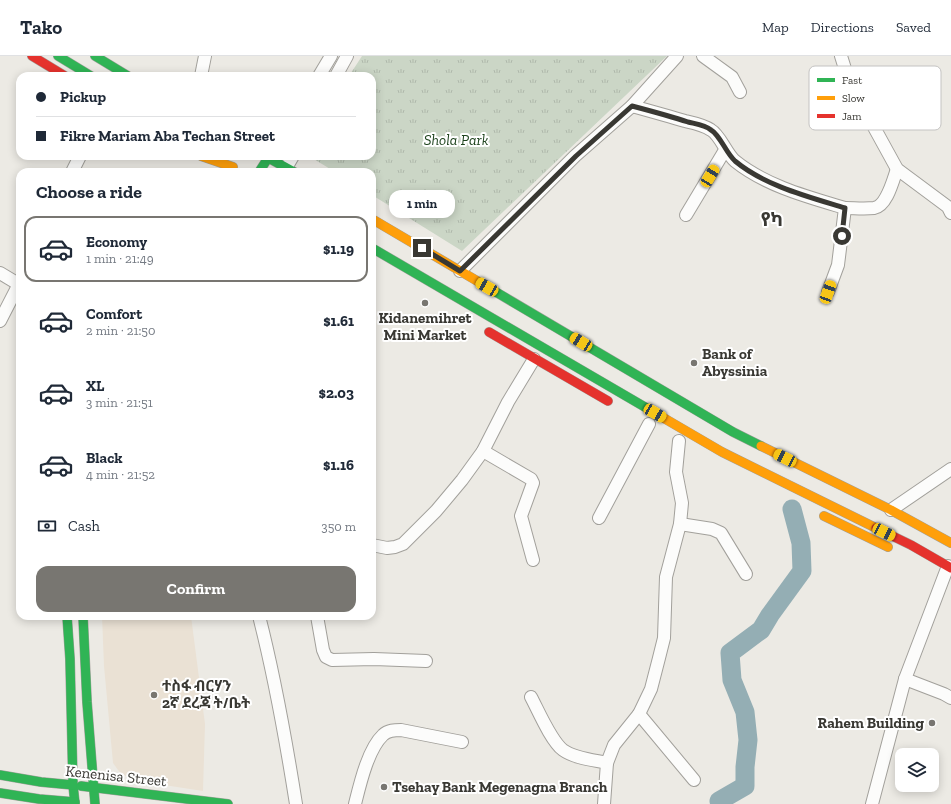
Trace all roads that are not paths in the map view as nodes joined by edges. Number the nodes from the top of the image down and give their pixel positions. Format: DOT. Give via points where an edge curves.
graph roads {
  1 [pos="32,56"];
  2 [pos="58,56"];
  3 [pos="95,56"];
  4 [pos="205,56"];
  5 [pos="331,56"];
  6 [pos="677,56"];
  7 [pos="703,56"];
  8 [pos="841,56"];
  9 [pos="341,59"];
  10 [pos="844,66"];
  11 [pos="58,72"];
  12 [pos="84,72"];
  13 [pos="121,72"];
  14 [pos="202,72"];
  15 [pos="321,72"];
  16 [pos="337,72"];
  17 [pos="740,92"];
  18 [pos="632,106"];
  19 [pos="876,130"];
  20 [pos="725,150"];
  21 [pos="213,160"];
  22 [pos="225,160"];
  23 [pos="272,160"];
  24 [pos="233,167"];
  25 [pos="285,168"];
  26 [pos="897,169"];
  27 [pos="845,208"];
  28 [pos="951,213"];
  29 [pos="686,215"];
  30 [pos="376,220"];
  31 [pos="376,250"];
  32 [pos="460,271"];
  33 [pos="0,273"];
  34 [pos="16,282"];
  35 [pos="16,292"];
  36 [pos="828,292"];
  37 [pos="0,322"];
  38 [pos="480,326"];
  39 [pos="534,359"];
  40 [pos="615,405"];
  41 [pos="649,424"];
  42 [pos="680,441"];
  43 [pos="728,442"];
  44 [pos="483,452"];
  45 [pos="951,469"];
  46 [pos="891,510"];
  47 [pos="817,512"];
  48 [pos="599,518"];
  49 [pos="680,524"];
  50 [pos="951,544"];
  51 [pos="376,546"];
  52 [pos="898,551"];
  53 [pos="923,552"];
  54 [pos="910,553"];
  55 [pos="532,560"];
  56 [pos="949,567"];
  57 [pos="746,574"];
  58 [pos="67,620"];
  59 [pos="83,620"];
  60 [pos="260,620"];
  61 [pos="318,620"];
  62 [pos="85,657"];
  63 [pos="70,658"];
  64 [pos="426,661"];
  65 [pos="905,679"];
  66 [pos="531,696"];
  67 [pos="951,698"];
  68 [pos="639,714"];
  69 [pos="462,742"];
  70 [pos="607,763"];
  71 [pos="0,775"];
  72 [pos="694,780"];
  73 [pos="73,785"];
  74 [pos="94,787"];
  75 [pos="0,793"];
  76 [pos="87,803"];
  77 [pos="228,804"];
  78 [pos="296,804"];
  79 [pos="355,804"];
  80 [pos="604,804"];
  81 [pos="872,804"];
  1 -- 11 [label="main road"];
  2 -- 12 [label="main road"];
  3 -- 13 [label="main road"];
  4 -- 14 [label="street"];
  5 -- 15 [label="street"];
  6 -- 18 [label="street"];
  7 -- 17 [label="street" via="732,77"];
  8 -- 10 [label="street"];
  9 -- 16 [label="street"];
  18 -- 20 [label="street" via="699,124 712,130"];
  18 -- 32 [label="street" via="576,156"];
  19 -- 26 [label="street"];
  20 -- 27 [label="street" via="735,161 775,185"];
  20 -- 29 [label="street"];
  21 -- 24 [label="main road"];
  22 -- 24 [label="main road"];
  23 -- 25 [label="main road"];
  26 -- 27 [label="street" via="885,200 880,205 875,208"];
  26 -- 28 [label="street" via="948,207"];
  27 -- 36 [label="street" via="838,265"];
  30 -- 32 [label="main road"];
  31 -- 43 [label="main road"];
  32 -- 43 [label="main road"];
  33 -- 34 [label="street"];
  35 -- 37 [label="street"];
  38 -- 39 [label="main road"];
  39 -- 40 [label="main road"];
  39 -- 44 [label="street" via="508,402"];
  41 -- 48 [label="street"];
  42 -- 49 [label="street" via="676,472 682,503"];
  43 -- 46 [label="main road"];
  43 -- 53 [label="main road"];
  44 -- 51 [label="street" via="436,511 409,539 395,547"];
  44 -- 55 [label="street" via="531,479 533,483 521,516"];
  45 -- 46 [label="street"];
  46 -- 50 [label="main road"];
  47 -- 52 [label="main road" via="858,534"];
  49 -- 57 [label="street" via="721,533"];
  49 -- 68 [label="street" via="666,576 664,638 652,689"];
  53 -- 54 [label="main road"];
  53 -- 56 [label="main road"];
  56 -- 65 [label="street"];
  58 -- 63 [label="main road"];
  59 -- 62 [label="main road"];
  60 -- 78 [label="street" via="276,688"];
  61 -- 64 [label="street" via="323,650 326,657 332,660"];
  62 -- 63 [label="main road"];
  62 -- 74 [label="main road"];
  63 -- 73 [label="main road"];
  65 -- 67 [label="street"];
  65 -- 81 [label="street"];
  66 -- 70 [label="street" via="556,744 579,756"];
  68 -- 70 [label="street" via="614,745"];
  68 -- 72 [label="street"];
  69 -- 79 [label="street" via="401,730 391,730 384,734 368,760"];
  70 -- 80 [label="street"];
  71 -- 73 [label="main road, Kenenisa Street"];
  73 -- 74 [label="main road, Kenenisa Street"];
  73 -- 76 [label="main road"];
  74 -- 76 [label="main road"];
  74 -- 77 [label="main road, Kenenisa Street"];
  75 -- 76 [label="main road, Kenenisa Street"];
}
